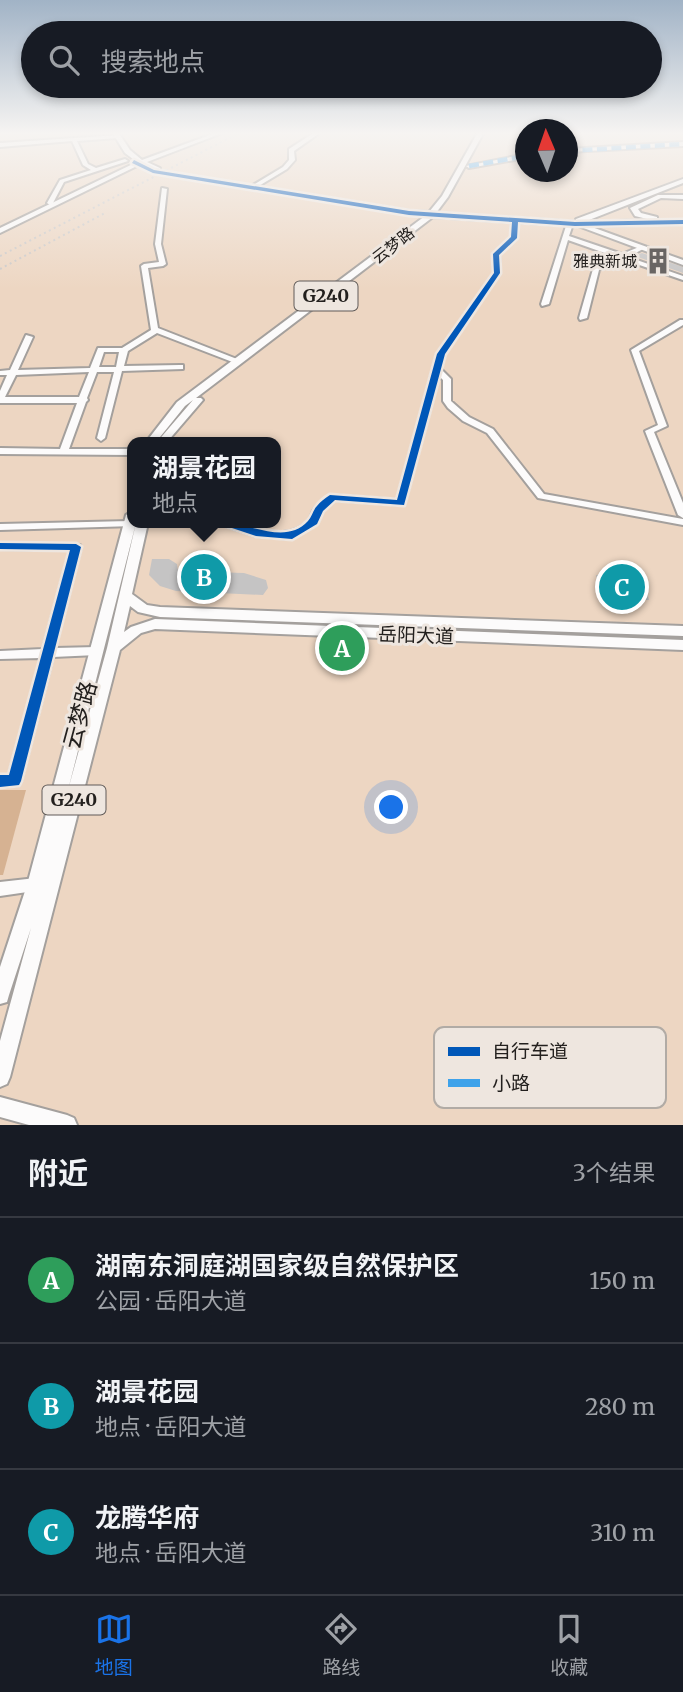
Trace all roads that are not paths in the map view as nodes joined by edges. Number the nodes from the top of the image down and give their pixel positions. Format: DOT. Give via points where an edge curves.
graph roads {
  1 [pos="60,184"];
  2 [pos="88,184"];
  3 [pos="89,184"];
  4 [pos="239,184"];
  5 [pos="246,184"];
  6 [pos="452,184"];
  7 [pos="456,184"];
  8 [pos="674,184"];
  9 [pos="255,186"];
  10 [pos="164,189"];
  11 [pos="683,197"];
  12 [pos="50,203"];
  13 [pos="436,214"];
  14 [pos="515,220"];
  15 [pos="657,220"];
  16 [pos="683,221"];
  17 [pos="576,223"];
  18 [pos="642,223"];
  19 [pos="0,229"];
  20 [pos="568,238"];
  21 [pos="641,248"];
  22 [pos="620,256"];
  23 [pos="683,257"];
  24 [pos="683,263"];
  25 [pos="683,278"];
  26 [pos="545,304"];
  27 [pos="583,318"];
  28 [pos="683,322"];
  29 [pos="156,330"];
  30 [pos="29,337"];
  31 [pos="124,350"];
  32 [pos="238,361"];
  33 [pos="180,367"];
  34 [pos="119,370"];
  35 [pos="437,370"];
  36 [pos="94,371"];
  37 [pos="13,372"];
  38 [pos="0,373"];
  39 [pos="0,400"];
  40 [pos="84,400"];
  41 [pos="155,437"];
  42 [pos="166,437"];
  43 [pos="101,438"];
  44 [pos="0,451"];
  45 [pos="64,452"];
  46 [pos="127,452"];
  47 [pos="683,515"];
  48 [pos="127,521"];
  49 [pos="683,522"];
  50 [pos="0,527"];
  51 [pos="133,528"];
  52 [pos="134,528"];
  53 [pos="242,528"];
  54 [pos="0,546"];
  55 [pos="126,596"];
  56 [pos="683,631"];
  57 [pos="683,645"];
  58 [pos="114,648"];
  59 [pos="97,651"];
  60 [pos="0,655"];
  61 [pos="47,655"];
  62 [pos="0,782"];
  63 [pos="36,886"];
  64 [pos="0,889"];
  65 [pos="0,995"];
  66 [pos="0,1077"];
  67 [pos="0,1107"];
  68 [pos="67,1125"];
  1 -- 12 [label="street"];
  2 -- 12 [label="main road"];
  3 -- 19 [label="main road"];
  4 -- 13 [label="main road" via="389,211"];
  5 -- 9 [label="main road"];
  6 -- 13 [label="main road, 云梦路 / G240"];
  7 -- 13 [label="main road, G240"];
  8 -- 17 [label="main road"];
  9 -- 13 [label="main road"];
  10 -- 29 [label="street" via="159,244 163,264 144,266"];
  11 -- 15 [label="main road" via="660,196 634,208"];
  12 -- 19 [label="main road"];
  13 -- 14 [label="main road"];
  13 -- 17 [label="main road"];
  13 -- 32 [label="main road, 云梦路 / G240"];
  13 -- 42 [label="main road, G240" via="190,406"];
  14 -- 17 [label="main road"];
  14 -- 35 [label="street" via="514,238 496,254 497,273 446,343"];
  15 -- 16 [label="main road"];
  15 -- 17 [label="main road"];
  16 -- 18 [label="main road"];
  17 -- 18 [label="main road"];
  17 -- 20 [label="street" via="569,226"];
  17 -- 21 [label="main road"];
  18 -- 23 [label="main road" via="627,228 627,238"];
  20 -- 22 [label="street"];
  20 -- 26 [label="street"];
  21 -- 22 [label="street"];
  21 -- 24 [label="main road"];
  22 -- 25 [label="street"];
  22 -- 27 [label="street" via="596,269"];
  28 -- 47 [label="street" via="635,350 663,426 649,431"];
  29 -- 31 [label="street"];
  29 -- 32 [label="street"];
  30 -- 37 [label="street"];
  31 -- 34 [label="street"];
  31 -- 36 [label="street" via="101,350"];
  32 -- 41 [label="main road, 云梦路 / G240" via="181,404"];
  33 -- 34 [label="street"];
  34 -- 36 [label="street"];
  34 -- 43 [label="street"];
  35 -- 49 [label="street" via="447,379 451,406 490,431 541,496"];
  35 -- 53 [label="street" via="401,503 333,497 313,522 292,536"];
  36 -- 37 [label="street"];
  36 -- 40 [label="street"];
  37 -- 38 [label="street"];
  37 -- 39 [label="street"];
  39 -- 40 [label="street"];
  40 -- 45 [label="street"];
  44 -- 45 [label="street"];
  45 -- 46 [label="street"];
  48 -- 50 [label="street"];
  51 -- 59 [label="main road, 云梦路 / G240"];
  52 -- 55 [label="main road, G240"];
  54 -- 61 [label="street" via="76,547"];
  55 -- 56 [label="main road, 岳阳大道" via="143,609 160,611"];
  55 -- 58 [label="main road, G240"];
  57 -- 58 [label="main road, 岳阳大道" via="156,624 136,630"];
  58 -- 66 [label="main road, G240"];
  59 -- 61 [label="street"];
  59 -- 63 [label="main road, 云梦路 / G240"];
  60 -- 61 [label="street"];
  61 -- 62 [label="street" via="14,781"];
  63 -- 64 [label="street"];
  63 -- 65 [label="main road, 云梦路 / G240"];
  67 -- 68 [label="main road"];
}
